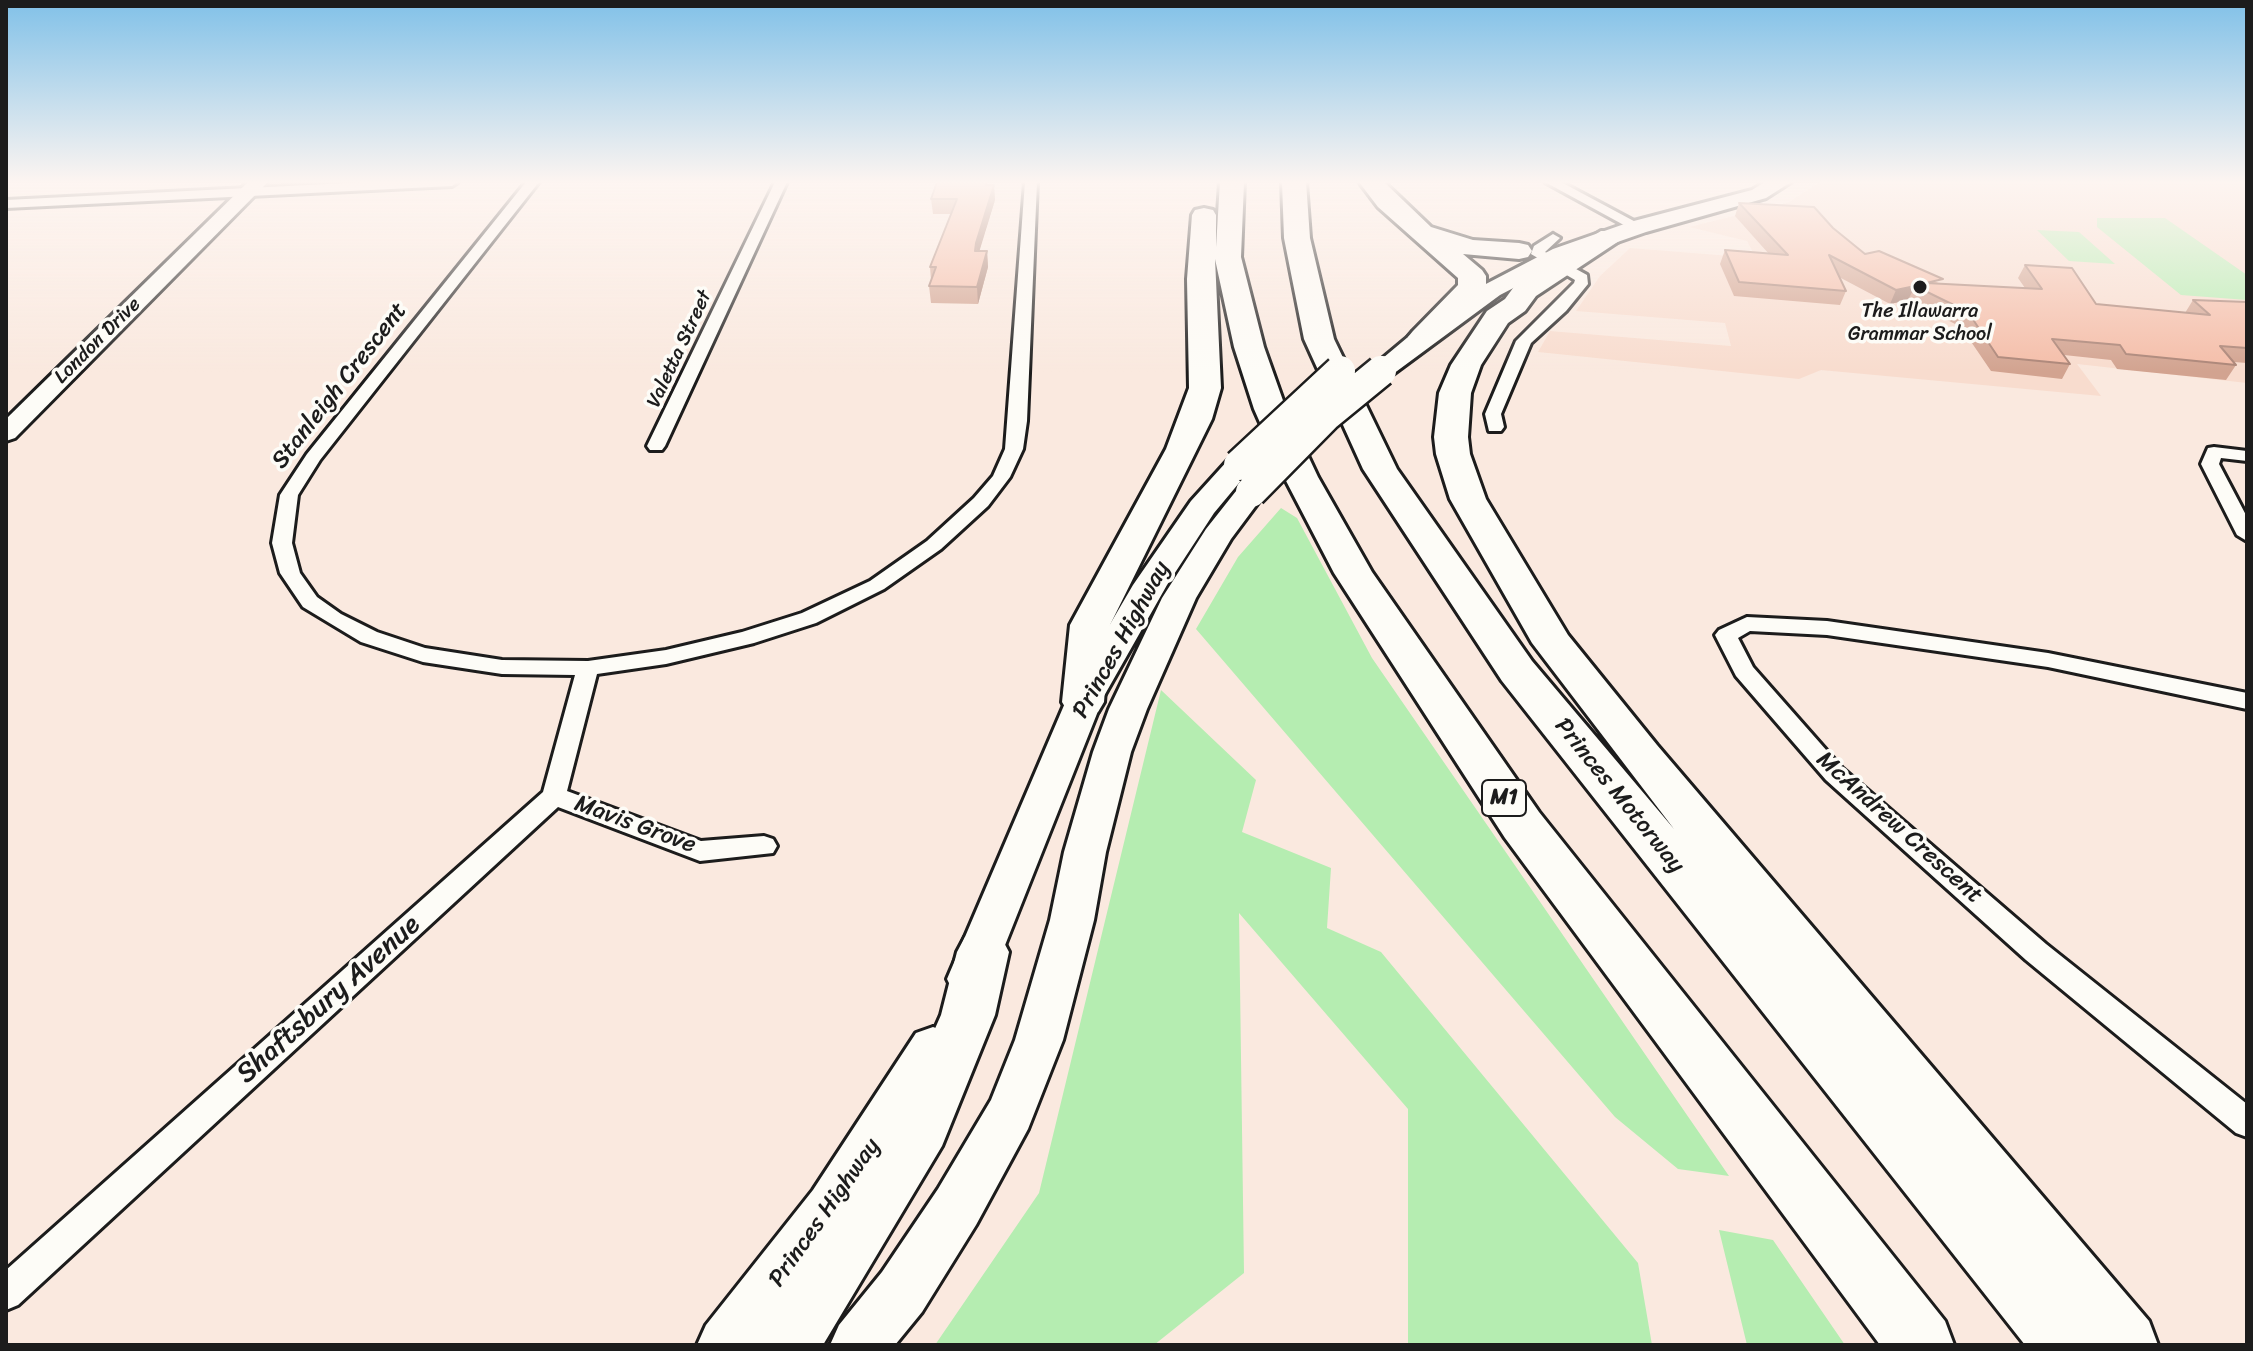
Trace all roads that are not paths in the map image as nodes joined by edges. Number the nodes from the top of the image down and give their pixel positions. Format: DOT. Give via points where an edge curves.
graph roads {
  1 [pos="195,245"];
  2 [pos="483,245"];
  3 [pos="751,245"];
  4 [pos="1027,245"];
  5 [pos="1202,245"];
  6 [pos="1229,245"];
  7 [pos="1299,245"];
  8 [pos="1436,245"];
  9 [pos="1457,245"];
  10 [pos="1572,245"];
  11 [pos="1545,255"];
  12 [pos="1472,276"];
  13 [pos="1423,337"];
  14 [pos="1384,348"];
  15 [pos="1495,427"];
  16 [pos="6,433"];
  17 [pos="656,446"];
  18 [pos="2247,456"];
  19 [pos="1245,479"];
  20 [pos="2247,535"];
  21 [pos="588,668"];
  22 [pos="2247,701"];
  23 [pos="1083,702"];
  24 [pos="554,796"];
  25 [pos="764,846"];
  26 [pos="983,952"];
  27 [pos="2247,1123"];
  28 [pos="6,1293"];
  29 [pos="726,1345"];
  30 [pos="787,1345"];
  31 [pos="859,1345"];
  32 [pos="1921,1345"];
  33 [pos="2067,1345"];
  34 [pos="2125,1345"];
  1 -- 16 [label="street, London Drive"];
  2 -- 21 [label="street, Stanleigh Crescent" via="313,458 289,495 282,543 290,573 310,602 369,637 423,655 502,667"];
  3 -- 17 [label="street, Valetta Street"];
  4 -- 21 [label="street, Stanleigh Crescent" via="1014,449 981,502 934,545 877,585 809,618 666,657"];
  5 -- 23 [label="highway" via="1205,388 1183,449 1090,625"];
  6 -- 32 [label="highway, M1" via="1249,347 1270,409 1353,573 1522,825"];
  7 -- 33 [label="highway, Princes Motorway" via="1319,339 1380,469 1517,671"];
  8 -- 12 [label="highway"];
  9 -- 11 [label="highway"];
  10 -- 11 [label="highway"];
  11 -- 12 [label="main road, Princes Highway"];
  11 -- 13 [label="main road, Princes Highway"];
  11 -- 15 [label="street" via="1582,278 1581,284 1524,341 1493,414"];
  11 -- 34 [label="highway" via="1515,305 1497,317 1455,393 1453,454 1468,499 1560,654"];
  12 -- 13 [label="highway" via="1472,287"];
  12 -- 14 [label="main road, Princes Highway"];
  13 -- 14 [label="main road, Princes Highway"];
  14 -- 19 [label="main road, Princes Highway, bridge" via="1326,416"];
  18 -- 20 [label="street" via="2214,452 2210,464"];
  19 -- 23 [label="main road, Princes Highway" via="1202,508 1150,585"];
  19 -- 31 [label="main road, Princes Highway" via="1179,598 1112,752 1039,1040 1010,1113 902,1292"];
  21 -- 24 [label="street"];
  22 -- 27 [label="street, McAndrew Crescent" via="2048,660 1827,628 1747,624 1726,635 1744,671 1834,774 2036,952"];
  23 -- 26 [label="main road, Princes Highway"];
  24 -- 25 [label="street, Mavis Grove" via="700,851"];
  24 -- 28 [label="street, Shaftsbury Avenue"];
  26 -- 29 [label="main road, Princes Highway" via="948,1023 832,1208"];
  26 -- 30 [label="highway" via="968,1015 921,1127"];
}
